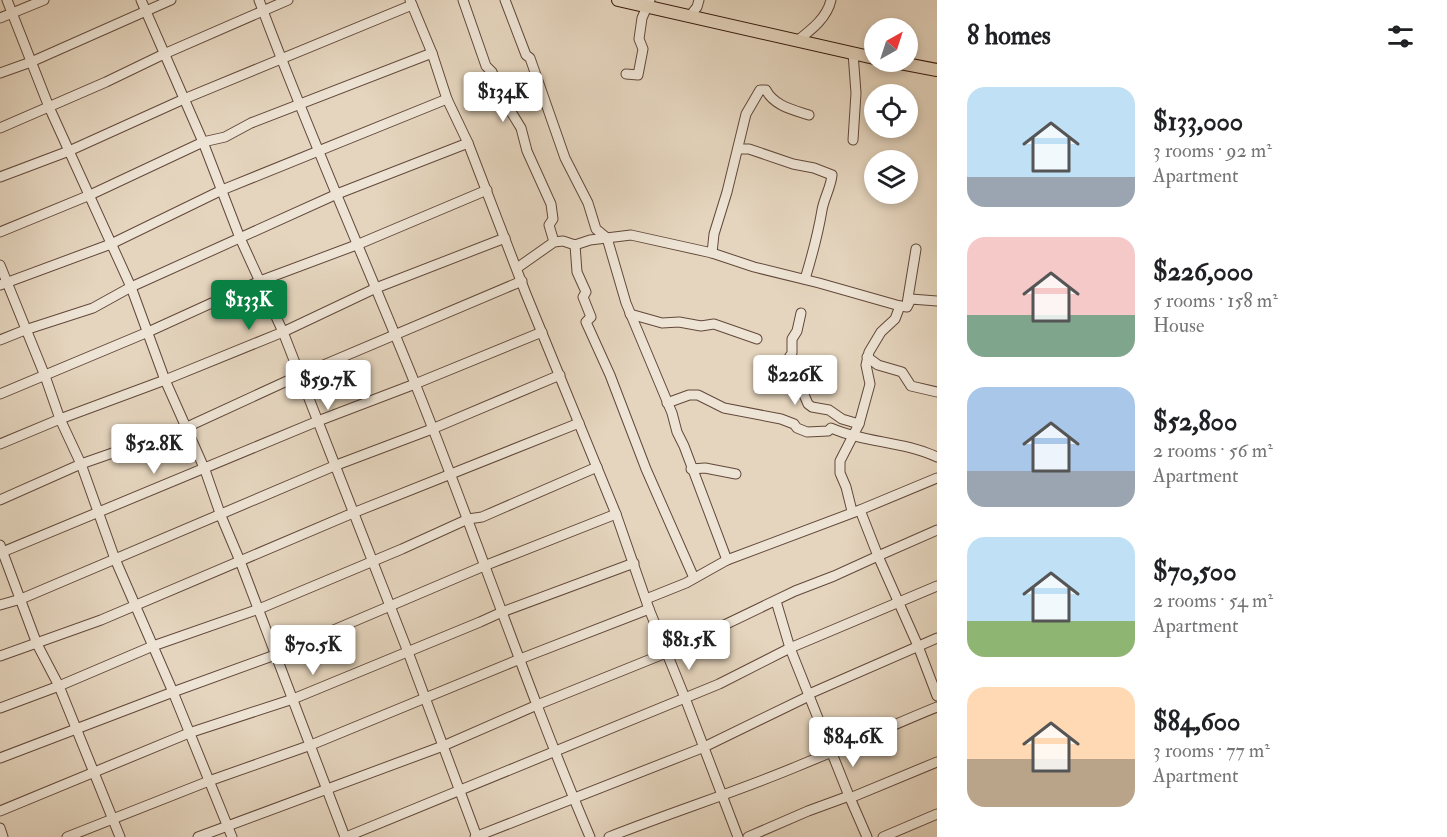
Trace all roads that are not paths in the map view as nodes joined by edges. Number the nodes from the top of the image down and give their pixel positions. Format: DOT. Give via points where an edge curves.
graph roads {
  1 [pos="7,0"];
  2 [pos="44,0"];
  3 [pos="141,0"];
  4 [pos="171,0"];
  5 [pos="259,0"];
  6 [pos="288,0"];
  7 [pos="463,0"];
  8 [pos="506,0"];
  9 [pos="618,0"];
  10 [pos="699,0"];
  11 [pos="831,0"];
  12 [pos="411,2"];
  13 [pos="649,3"];
  14 [pos="146,11"];
  15 [pos="264,12"];
  16 [pos="12,14"];
  17 [pos="689,17"];
  18 [pos="0,18"];
  19 [pos="797,41"];
  20 [pos="432,52"];
  21 [pos="853,53"];
  22 [pos="164,54"];
  23 [pos="864,55"];
  24 [pos="281,59"];
  25 [pos="30,62"];
  26 [pos="918,66"];
  27 [pos="937,70"];
  28 [pos="0,73"];
  29 [pos="626,74"];
  30 [pos="184,99"];
  31 [pos="447,99"];
  32 [pos="300,104"];
  33 [pos="49,107"];
  34 [pos="810,115"];
  35 [pos="0,128"];
  36 [pos="853,140"];
  37 [pos="203,142"];
  38 [pos="468,143"];
  39 [pos="738,149"];
  40 [pos="319,150"];
  41 [pos="69,151"];
  42 [pos="0,177"];
  43 [pos="222,190"];
  44 [pos="487,190"];
  45 [pos="337,194"];
  46 [pos="90,195"];
  47 [pos="0,232"];
  48 [pos="240,238"];
  49 [pos="505,238"];
  50 [pos="607,238"];
  51 [pos="554,242"];
  52 [pos="111,244"];
  53 [pos="359,244"];
  54 [pos="575,245"];
  55 [pos="916,249"];
  56 [pos="712,253"];
  57 [pos="0,266"];
  58 [pos="517,268"];
  59 [pos="805,279"];
  60 [pos="260,281"];
  61 [pos="522,281"];
  62 [pos="3,284"];
  63 [pos="131,287"];
  64 [pos="376,288"];
  65 [pos="937,301"];
  66 [pos="903,306"];
  67 [pos="801,313"];
  68 [pos="630,314"];
  69 [pos="25,330"];
  70 [pos="148,332"];
  71 [pos="283,332"];
  72 [pos="542,332"];
  73 [pos="394,334"];
  74 [pos="757,339"];
  75 [pos="0,340"];
  76 [pos="867,357"];
  77 [pos="45,375"];
  78 [pos="300,375"];
  79 [pos="560,375"];
  80 [pos="165,380"];
  81 [pos="415,384"];
  82 [pos="937,392"];
  83 [pos="0,394"];
  84 [pos="667,403"];
  85 [pos="60,419"];
  86 [pos="318,421"];
  87 [pos="579,423"];
  88 [pos="859,424"];
  89 [pos="187,427"];
  90 [pos="432,429"];
  91 [pos="853,433"];
  92 [pos="0,444"];
  93 [pos="937,457"];
  94 [pos="81,465"];
  95 [pos="334,466"];
  96 [pos="597,467"];
  97 [pos="691,469"];
  98 [pos="205,470"];
  99 [pos="736,474"];
  100 [pos="451,475"];
  101 [pos="937,478"];
  102 [pos="0,500"];
  103 [pos="856,511"];
  104 [pos="98,512"];
  105 [pos="353,513"];
  106 [pos="616,514"];
  107 [pos="221,516"];
  108 [pos="468,519"];
  109 [pos="937,530"];
  110 [pos="1,550"];
  111 [pos="878,556"];
  112 [pos="115,559"];
  113 [pos="727,560"];
  114 [pos="240,561"];
  115 [pos="372,561"];
  116 [pos="634,563"];
  117 [pos="484,566"];
  118 [pos="694,578"];
  119 [pos="937,586"];
  120 [pos="21,599"];
  121 [pos="776,601"];
  122 [pos="898,602"];
  123 [pos="647,604"];
  124 [pos="0,605"];
  125 [pos="136,606"];
  126 [pos="390,606"];
  127 [pos="259,609"];
  128 [pos="502,612"];
  129 [pos="937,638"];
  130 [pos="37,644"];
  131 [pos="153,646"];
  132 [pos="918,646"];
  133 [pos="790,648"];
  134 [pos="408,652"];
  135 [pos="666,653"];
  136 [pos="275,655"];
  137 [pos="0,656"];
  138 [pos="520,659"];
  139 [pos="59,687"];
  140 [pos="173,692"];
  141 [pos="809,695"];
  142 [pos="937,696"];
  143 [pos="685,698"];
  144 [pos="293,699"];
  145 [pos="426,699"];
  146 [pos="537,705"];
  147 [pos="937,707"];
  148 [pos="0,708"];
  149 [pos="75,729"];
  150 [pos="189,733"];
  151 [pos="310,745"];
  152 [pos="443,746"];
  153 [pos="702,748"];
  154 [pos="832,750"];
  155 [pos="556,751"];
  156 [pos="0,758"];
  157 [pos="937,762"];
  158 [pos="94,773"];
  159 [pos="209,781"];
  160 [pos="328,788"];
  161 [pos="459,790"];
  162 [pos="722,796"];
  163 [pos="850,797"];
  164 [pos="574,798"];
  165 [pos="0,811"];
  166 [pos="937,814"];
  167 [pos="112,819"];
  168 [pos="228,825"];
  169 [pos="0,828"];
  170 [pos="3,837"];
  171 [pos="67,837"];
  172 [pos="120,837"];
  173 [pos="198,837"];
  174 [pos="232,837"];
  175 [pos="346,837"];
  176 [pos="476,837"];
  177 [pos="590,837"];
  178 [pos="609,837"];
  179 [pos="738,837"];
  180 [pos="748,837"];
  181 [pos="867,837"];
  182 [pos="883,837"];
  1 -- 16 [label="street"];
  2 -- 16 [label="street"];
  3 -- 14 [label="street"];
  4 -- 14 [label="street"];
  5 -- 15 [label="street"];
  6 -- 15 [label="street"];
  7 -- 51 [label="street" via="486,66 521,128 550,204 553,219 549,225"];
  8 -- 50 [label="street" via="565,158 588,203 596,229"];
  9 -- 13 [label="main road"];
  10 -- 17 [label="street"];
  11 -- 19 [label="street" via="816,26"];
  12 -- 20 [label="street"];
  12 -- 24 [label="street"];
  13 -- 17 [label="main road"];
  13 -- 29 [label="street" via="642,18 639,39 644,49 638,75"];
  14 -- 22 [label="street"];
  14 -- 25 [label="street"];
  15 -- 22 [label="street"];
  15 -- 24 [label="street"];
  16 -- 18 [label="street"];
  16 -- 25 [label="street"];
  17 -- 19 [label="main road"];
  19 -- 21 [label="main road"];
  20 -- 31 [label="street"];
  20 -- 32 [label="street"];
  21 -- 23 [label="main road"];
  21 -- 36 [label="street"];
  22 -- 30 [label="street"];
  22 -- 33 [label="street"];
  24 -- 30 [label="street"];
  24 -- 32 [label="street"];
  25 -- 28 [label="street"];
  25 -- 33 [label="street"];
  26 -- 27 [label="main road"];
  30 -- 37 [label="street"];
  30 -- 41 [label="street"];
  31 -- 38 [label="street"];
  31 -- 40 [label="street"];
  32 -- 37 [label="street" via="225,137"];
  32 -- 40 [label="street"];
  33 -- 35 [label="street"];
  33 -- 41 [label="street"];
  34 -- 39 [label="street" via="783,106 770,98 766,90 760,90 746,114"];
  37 -- 43 [label="street"];
  37 -- 46 [label="street"];
  38 -- 44 [label="street"];
  38 -- 45 [label="street"];
  39 -- 56 [label="street"];
  39 -- 59 [label="street" via="832,175"];
  40 -- 43 [label="street"];
  40 -- 45 [label="street"];
  41 -- 42 [label="street"];
  41 -- 46 [label="street"];
  43 -- 48 [label="street"];
  43 -- 52 [label="street"];
  44 -- 49 [label="street"];
  44 -- 53 [label="street"];
  45 -- 48 [label="street"];
  45 -- 53 [label="street"];
  46 -- 47 [label="street"];
  46 -- 52 [label="street"];
  48 -- 60 [label="street"];
  48 -- 63 [label="street"];
  49 -- 58 [label="street"];
  49 -- 64 [label="street"];
  50 -- 54 [label="street"];
  50 -- 56 [label="street" via="631,235"];
  50 -- 68 [label="street"];
  51 -- 54 [label="street"];
  51 -- 58 [label="street"];
  52 -- 62 [label="street"];
  52 -- 63 [label="street"];
  53 -- 60 [label="street"];
  53 -- 64 [label="street"];
  54 -- 118 [label="street" via="577,272 591,317 586,322"];
  55 -- 66 [label="street"];
  56 -- 59 [label="street"];
  57 -- 62 [label="street"];
  58 -- 61 [label="street"];
  59 -- 66 [label="street"];
  60 -- 70 [label="street"];
  60 -- 71 [label="street"];
  61 -- 72 [label="street"];
  61 -- 73 [label="street"];
  62 -- 69 [label="street"];
  63 -- 69 [label="street" via="93,308"];
  63 -- 70 [label="street"];
  64 -- 71 [label="street"];
  64 -- 73 [label="street"];
  65 -- 66 [label="street" via="911,299"];
  66 -- 76 [label="street" via="874,341"];
  67 -- 88 [label="street" via="785,373 799,383 812,407"];
  68 -- 74 [label="street" via="662,323 714,324"];
  68 -- 84 [label="street"];
  69 -- 75 [label="street"];
  69 -- 77 [label="street"];
  70 -- 77 [label="street"];
  70 -- 80 [label="street"];
  71 -- 78 [label="street"];
  71 -- 80 [label="street"];
  72 -- 79 [label="street"];
  72 -- 81 [label="street"];
  73 -- 78 [label="street"];
  73 -- 81 [label="street"];
  76 -- 82 [label="street" via="878,365 902,372 911,386"];
  76 -- 88 [label="street" via="870,384"];
  77 -- 83 [label="street"];
  77 -- 85 [label="street"];
  78 -- 86 [label="street"];
  78 -- 89 [label="street"];
  79 -- 87 [label="street"];
  79 -- 90 [label="street"];
  80 -- 85 [label="street"];
  80 -- 89 [label="street"];
  81 -- 86 [label="street"];
  81 -- 90 [label="street"];
  84 -- 91 [label="street" via="698,395 724,408 781,419 807,432 831,428"];
  84 -- 97 [label="street"];
  85 -- 92 [label="street"];
  85 -- 94 [label="street"];
  86 -- 95 [label="street"];
  86 -- 98 [label="street"];
  87 -- 96 [label="street"];
  87 -- 100 [label="street"];
  88 -- 91 [label="street"];
  89 -- 94 [label="street"];
  89 -- 98 [label="street"];
  90 -- 95 [label="street"];
  90 -- 100 [label="street"];
  91 -- 93 [label="street"];
  91 -- 103 [label="street" via="839,467"];
  94 -- 102 [label="street"];
  94 -- 104 [label="street"];
  95 -- 105 [label="street"];
  95 -- 107 [label="street"];
  96 -- 106 [label="street"];
  96 -- 108 [label="street" via="482,517"];
  97 -- 99 [label="street"];
  97 -- 113 [label="street"];
  98 -- 104 [label="street"];
  98 -- 107 [label="street"];
  100 -- 105 [label="street"];
  100 -- 108 [label="street"];
  101 -- 103 [label="street"];
  103 -- 111 [label="street"];
  103 -- 113 [label="street"];
  104 -- 110 [label="street"];
  104 -- 112 [label="street"];
  105 -- 114 [label="street"];
  105 -- 115 [label="street"];
  106 -- 116 [label="street"];
  106 -- 117 [label="street"];
  107 -- 112 [label="street"];
  107 -- 114 [label="street"];
  108 -- 115 [label="street"];
  108 -- 117 [label="street"];
  109 -- 111 [label="street"];
  110 -- 120 [label="street"];
  111 -- 121 [label="street"];
  111 -- 122 [label="street"];
  112 -- 120 [label="street"];
  112 -- 125 [label="street"];
  113 -- 118 [label="street"];
  114 -- 125 [label="street"];
  114 -- 127 [label="street"];
  115 -- 126 [label="street"];
  115 -- 127 [label="street"];
  116 -- 123 [label="street"];
  116 -- 128 [label="street"];
  117 -- 126 [label="street"];
  117 -- 128 [label="street"];
  118 -- 123 [label="street"];
  119 -- 122 [label="street"];
  120 -- 124 [label="street"];
  120 -- 130 [label="street"];
  121 -- 133 [label="street"];
  121 -- 135 [label="street"];
  122 -- 132 [label="street"];
  122 -- 133 [label="street"];
  123 -- 135 [label="street"];
  123 -- 138 [label="street"];
  125 -- 130 [label="street"];
  125 -- 131 [label="street"];
  126 -- 134 [label="street"];
  126 -- 136 [label="street"];
  127 -- 131 [label="street"];
  127 -- 136 [label="street"];
  128 -- 134 [label="street"];
  128 -- 138 [label="street"];
  129 -- 132 [label="street"];
  130 -- 137 [label="street"];
  130 -- 139 [label="street"];
  131 -- 139 [label="street"];
  131 -- 140 [label="street"];
  132 -- 141 [label="street"];
  132 -- 142 [label="street"];
  133 -- 141 [label="street"];
  133 -- 143 [label="street"];
  134 -- 144 [label="street"];
  134 -- 145 [label="street"];
  135 -- 143 [label="street"];
  135 -- 146 [label="street"];
  136 -- 140 [label="street"];
  136 -- 144 [label="street"];
  138 -- 145 [label="street"];
  138 -- 146 [label="street"];
  139 -- 148 [label="street"];
  139 -- 149 [label="street"];
  140 -- 149 [label="street"];
  140 -- 150 [label="street"];
  141 -- 153 [label="street"];
  141 -- 154 [label="street"];
  143 -- 153 [label="street"];
  143 -- 155 [label="street"];
  144 -- 150 [label="street"];
  144 -- 151 [label="street"];
  145 -- 151 [label="street"];
  145 -- 152 [label="street"];
  146 -- 152 [label="street"];
  146 -- 155 [label="street"];
  147 -- 154 [label="street"];
  149 -- 156 [label="street"];
  149 -- 158 [label="street"];
  150 -- 158 [label="street"];
  150 -- 159 [label="street"];
  151 -- 159 [label="street"];
  151 -- 160 [label="street"];
  152 -- 160 [label="street"];
  152 -- 161 [label="street"];
  153 -- 162 [label="street"];
  153 -- 164 [label="street"];
  154 -- 162 [label="street"];
  154 -- 163 [label="street"];
  155 -- 161 [label="street"];
  155 -- 164 [label="street"];
  157 -- 163 [label="street"];
  158 -- 165 [label="street"];
  158 -- 167 [label="street"];
  159 -- 167 [label="street"];
  159 -- 168 [label="street"];
  160 -- 168 [label="street"];
  160 -- 175 [label="street"];
  161 -- 175 [label="street"];
  161 -- 176 [label="street"];
  162 -- 178 [label="street"];
  162 -- 179 [label="street"];
  163 -- 180 [label="street"];
  163 -- 181 [label="street"];
  164 -- 176 [label="street"];
  164 -- 177 [label="street"];
  166 -- 182 [label="street"];
  167 -- 171 [label="street"];
  167 -- 172 [label="street"];
  168 -- 173 [label="street"];
  168 -- 174 [label="street"];
  169 -- 170 [label="street"];
}
